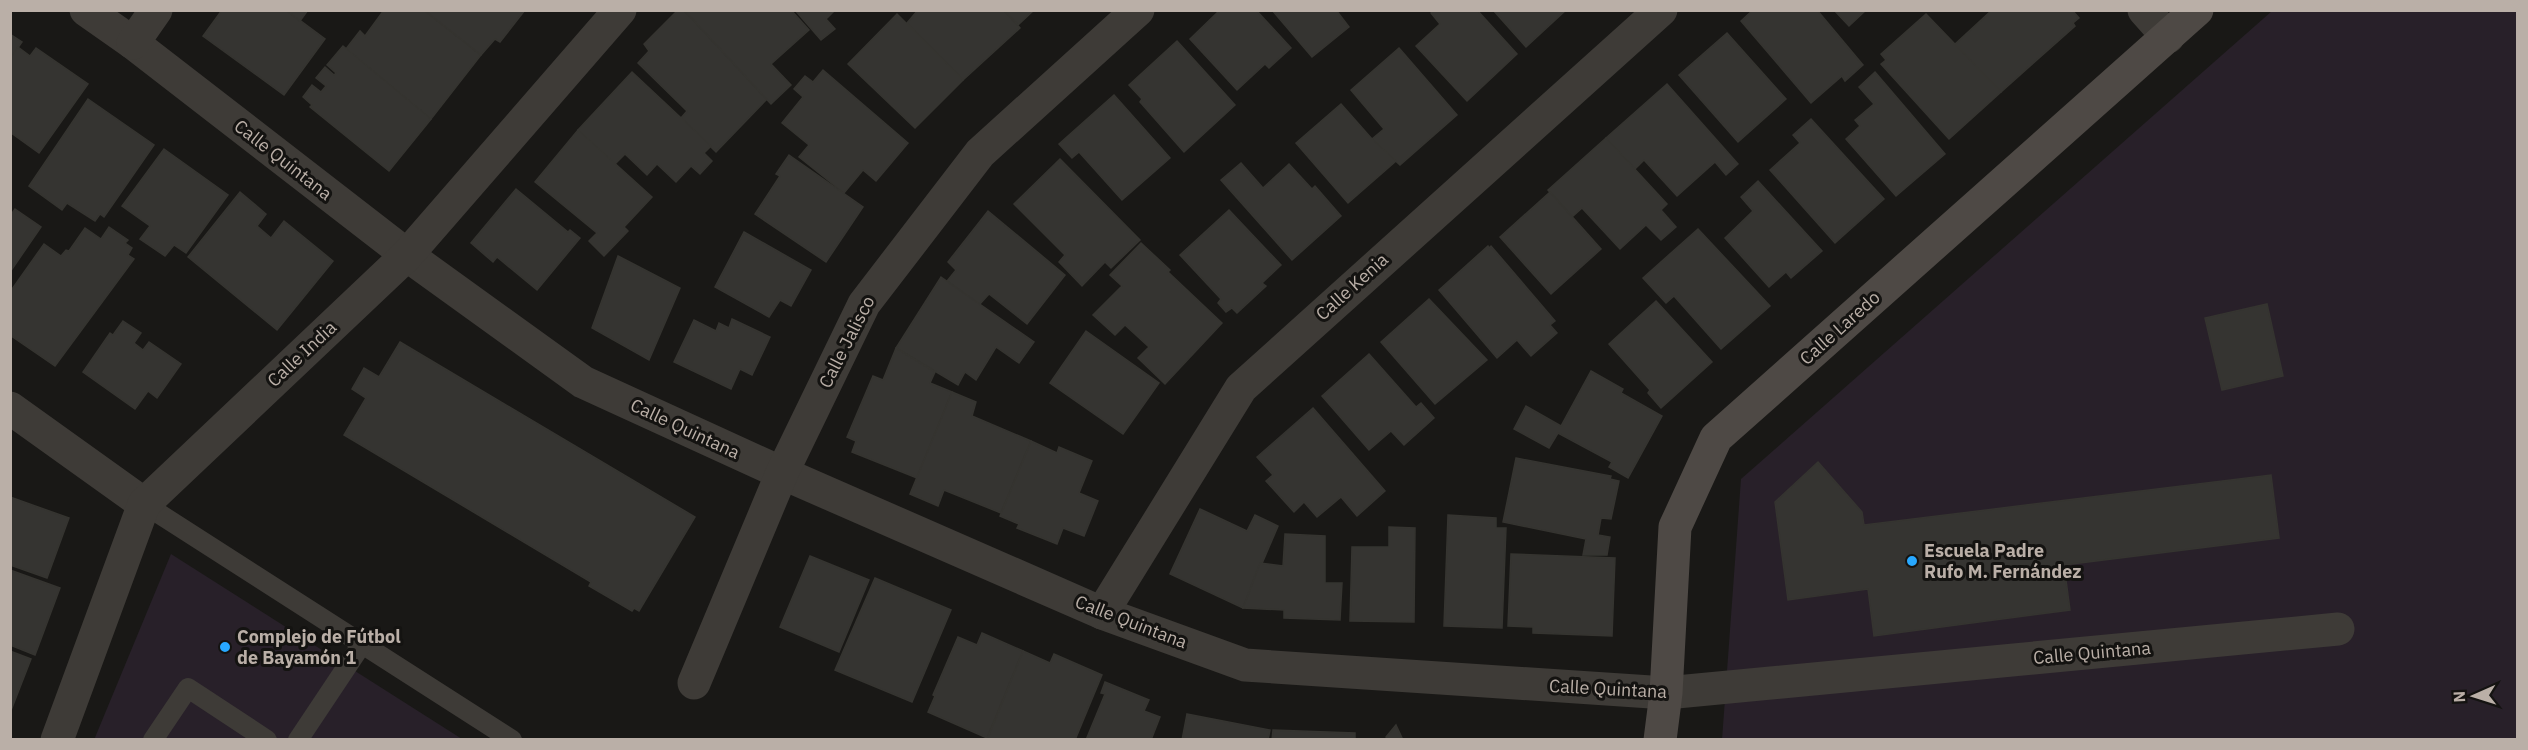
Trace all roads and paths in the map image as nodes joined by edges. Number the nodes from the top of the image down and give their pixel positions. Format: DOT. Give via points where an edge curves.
graph roads {
  1 [pos="86,10"];
  2 [pos="156,10"];
  3 [pos="620,10"];
  4 [pos="1138,10"];
  5 [pos="1661,10"];
  6 [pos="2144,10"];
  7 [pos="2197,10"];
  8 [pos="2168,37"];
  9 [pos="133,43"];
  10 [pos="407,255"];
  11 [pos="10,408"];
  12 [pos="782,473"];
  13 [pos="144,504"];
  14 [pos="1102,613"];
  15 [pos="2338,629"];
  16 [pos="362,644"];
  17 [pos="694,683"];
  18 [pos="1666,693"];
  19 [pos="57,740"];
  20 [pos="153,740"];
  21 [pos="267,740"];
  22 [pos="298,740"];
  23 [pos="512,740"];
  24 [pos="1660,740"];
  1 -- 9 [label="street, Calle Quintana"];
  2 -- 9 [label="street"];
  3 -- 10 [label="street, Calle India"];
  4 -- 12 [label="street, Calle Jalisco" via="980,153 864,304"];
  5 -- 14 [label="street, Calle Kenia" via="1241,388"];
  6 -- 8 [label="street"];
  7 -- 8 [label="main road, Calle Laredo"];
  8 -- 18 [label="main road, Calle Laredo" via="1716,438 1675,527"];
  9 -- 10 [label="street, Calle Quintana"];
  10 -- 12 [label="street, Calle Quintana" via="583,382"];
  10 -- 13 [label="street, Calle India"];
  11 -- 13 [label="street"];
  12 -- 14 [label="street, Calle Quintana"];
  12 -- 17 [label="street, Calle Jalisco"];
  13 -- 16 [label="lane"];
  13 -- 19 [label="street, Calle India"];
  14 -- 18 [label="street, Calle Quintana" via="1245,665"];
  15 -- 18 [label="street, Calle Quintana"];
  16 -- 22 [label="lane"];
  16 -- 23 [label="lane"];
  18 -- 24 [label="main road, Calle Laredo"];
  20 -- 21 [label="lane" via="188,688"];
}
